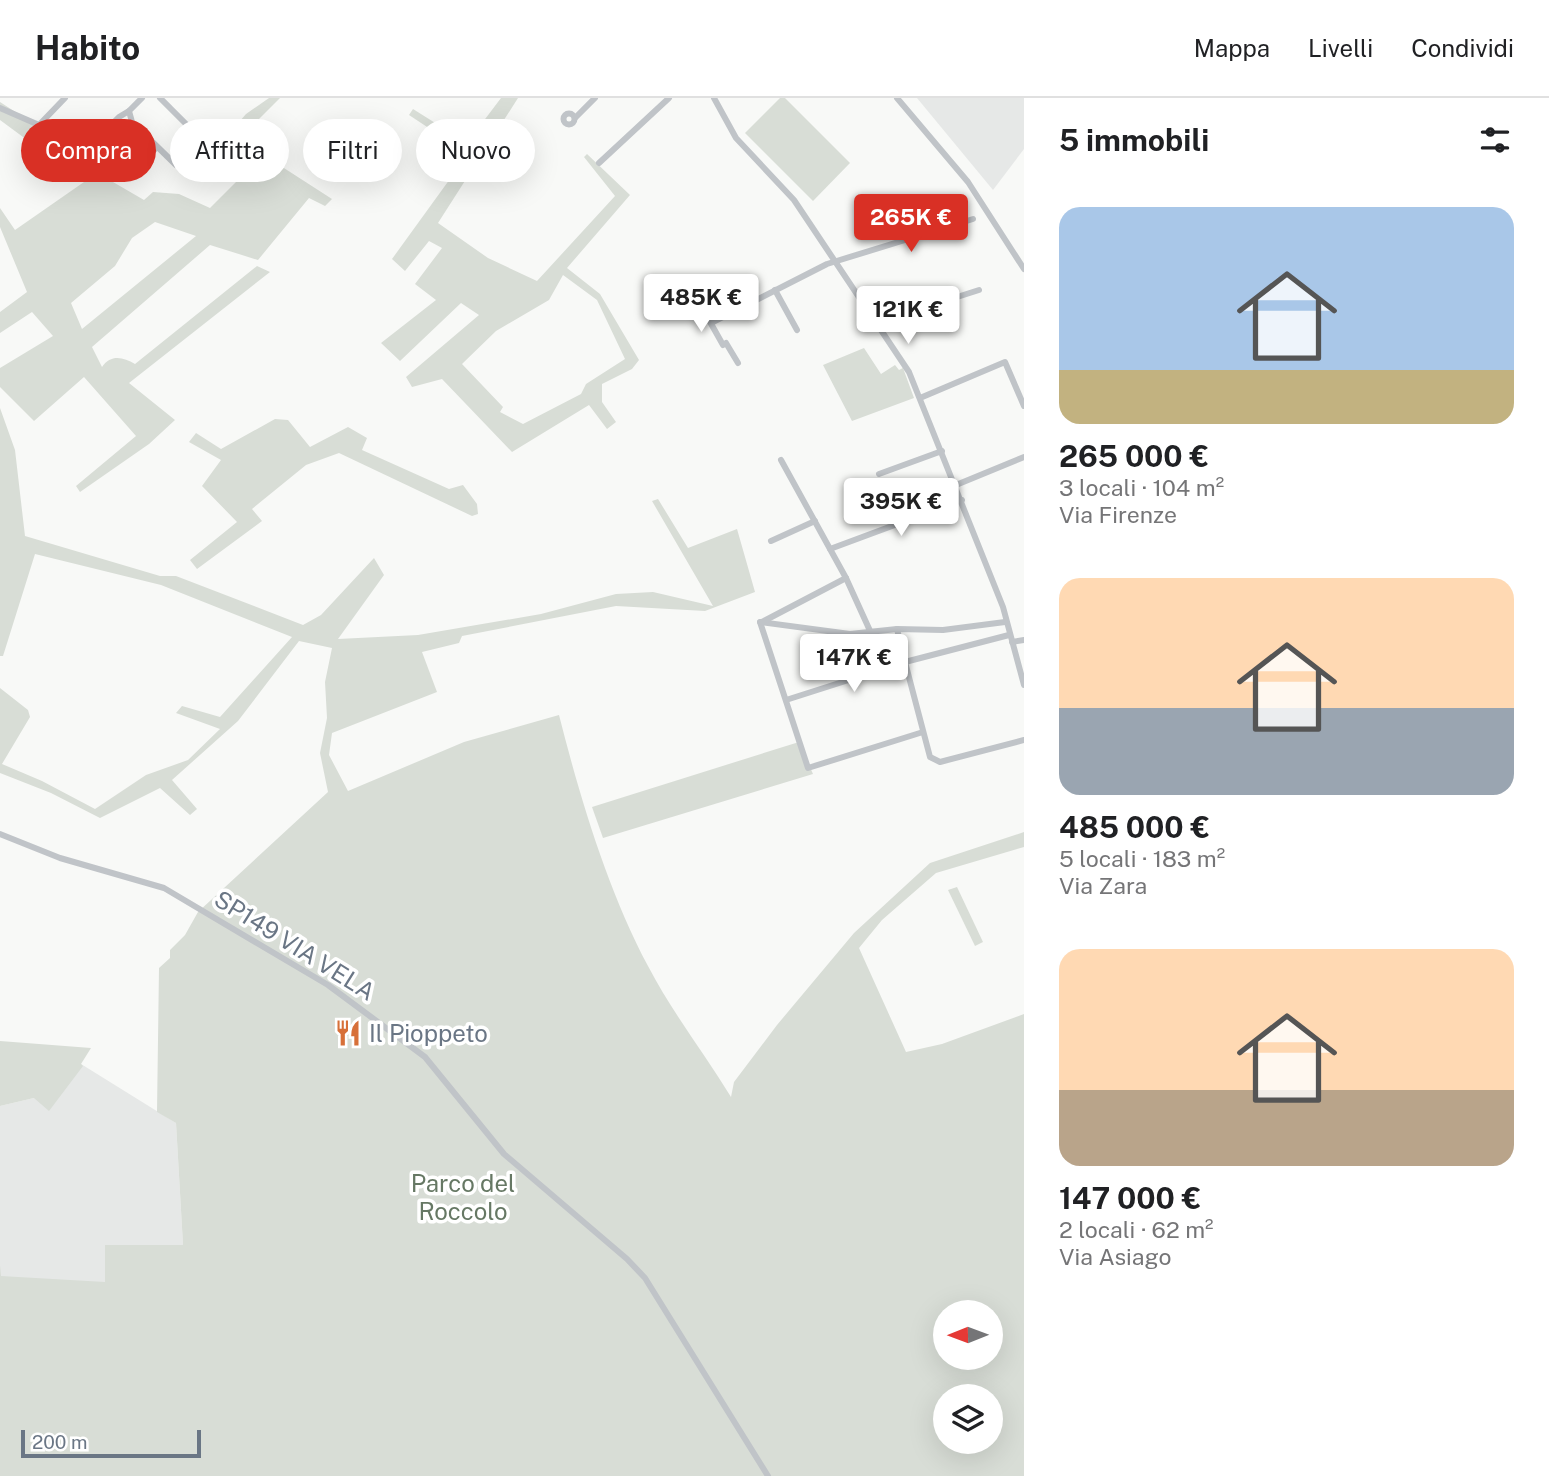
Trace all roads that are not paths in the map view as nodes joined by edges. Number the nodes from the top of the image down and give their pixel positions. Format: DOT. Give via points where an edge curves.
graph roads {
  1 [pos="65,98"];
  2 [pos="160,98"];
  3 [pos="595,98"];
  4 [pos="669,98"];
  5 [pos="714,98"];
  6 [pos="897,98"];
  7 [pos="138,100"];
  8 [pos="0,108"];
  9 [pos="129,111"];
  10 [pos="575,118"];
  11 [pos="117,119"];
  12 [pos="181,119"];
  13 [pos="157,147"];
  14 [pos="170,160"];
  15 [pos="599,163"];
  16 [pos="973,219"];
  17 [pos="837,262"];
  18 [pos="1024,269"];
  19 [pos="691,288"];
  20 [pos="775,290"];
  21 [pos="979,290"];
  22 [pos="710,323"];
  23 [pos="876,323"];
  24 [pos="797,330"];
  25 [pos="738,363"];
  26 [pos="920,398"];
  27 [pos="1024,406"];
  28 [pos="942,451"];
  29 [pos="1024,457"];
  30 [pos="781,460"];
  31 [pos="879,474"];
  32 [pos="956,485"];
  33 [pos="962,500"];
  34 [pos="815,521"];
  35 [pos="771,541"];
  36 [pos="830,550"];
  37 [pos="846,578"];
  38 [pos="760,622"];
  39 [pos="1005,622"];
  40 [pos="897,629"];
  41 [pos="871,633"];
  42 [pos="1010,638"];
  43 [pos="1024,640"];
  44 [pos="905,662"];
  45 [pos="1024,684"];
  46 [pos="786,701"];
  47 [pos="923,732"];
  48 [pos="1024,740"];
  49 [pos="0,834"];
  50 [pos="768,1476"];
  1 -- 8 [label="street" via="39,125"];
  2 -- 12 [label="street"];
  3 -- 10 [label="street"];
  4 -- 15 [label="street"];
  5 -- 17 [label="street" via="736,138 773,174"];
  6 -- 18 [label="street" via="968,182"];
  7 -- 9 [label="street"];
  9 -- 11 [label="street"];
  9 -- 13 [label="street" via="132,122"];
  13 -- 14 [label="street"];
  16 -- 17 [label="street"];
  17 -- 20 [label="street"];
  17 -- 23 [label="street"];
  19 -- 22 [label="street"];
  20 -- 22 [label="street"];
  20 -- 24 [label="street"];
  21 -- 23 [label="street"];
  22 -- 25 [label="street"];
  23 -- 26 [label="street" via="909,372"];
  26 -- 27 [label="street" via="1005,362"];
  26 -- 28 [label="street"];
  28 -- 31 [label="street"];
  28 -- 32 [label="street"];
  29 -- 32 [label="street"];
  30 -- 34 [label="street"];
  32 -- 33 [label="street"];
  33 -- 36 [label="street"];
  33 -- 39 [label="street"];
  34 -- 35 [label="street"];
  34 -- 36 [label="street"];
  36 -- 37 [label="street"];
  37 -- 38 [label="street"];
  37 -- 41 [label="street"];
  38 -- 41 [label="street" via="825,632"];
  38 -- 46 [label="street"];
  39 -- 40 [label="street" via="943,630"];
  39 -- 42 [label="street"];
  40 -- 41 [label="street"];
  40 -- 44 [label="street"];
  42 -- 43 [label="street"];
  42 -- 44 [label="street"];
  42 -- 45 [label="street"];
  44 -- 46 [label="street"];
  44 -- 47 [label="street"];
  46 -- 47 [label="street" via="807,768"];
  47 -- 48 [label="street" via="930,757 940,762"];
  49 -- 50 [label="street, SP149 VIA VELA" via="60,858 173,892 308,972 409,1042 504,1154 635,1267"];
}
